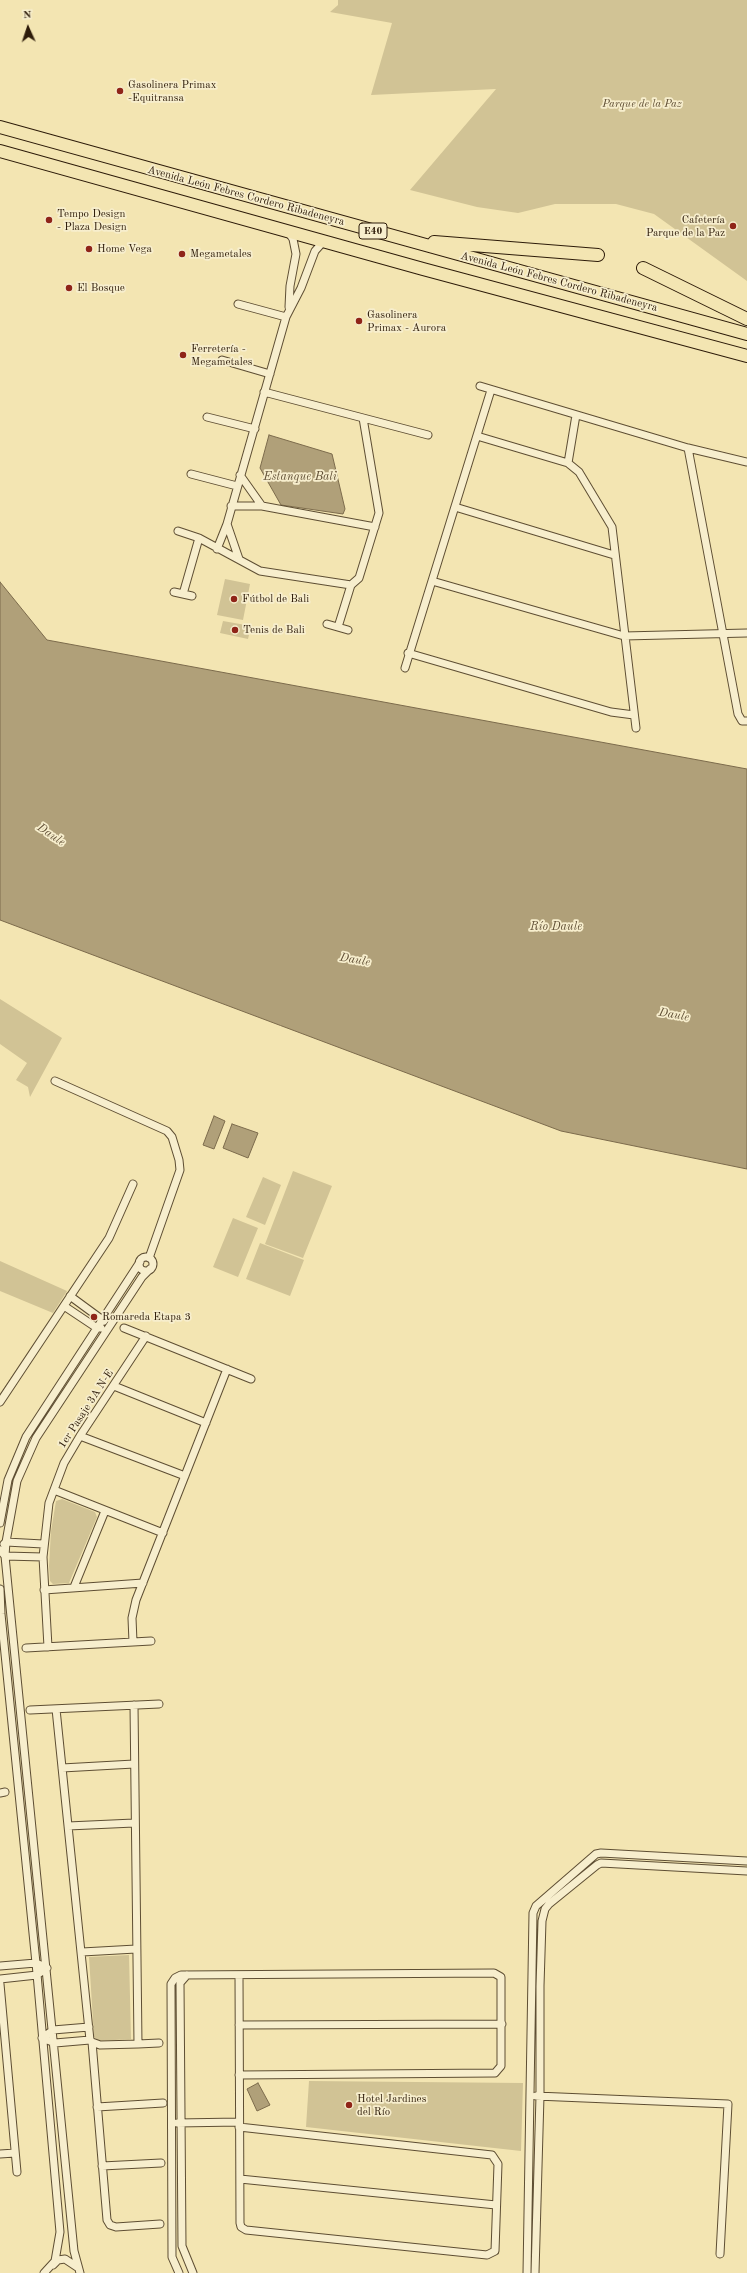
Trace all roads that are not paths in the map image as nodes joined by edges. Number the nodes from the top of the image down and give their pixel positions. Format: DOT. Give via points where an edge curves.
graph roads {
  1 [pos="0,128"];
  2 [pos="0,151"];
  3 [pos="288,232"];
  4 [pos="405,240"];
  5 [pos="323,242"];
  6 [pos="598,255"];
  7 [pos="643,268"];
  8 [pos="238,304"];
  9 [pos="289,309"];
  10 [pos="286,317"];
  11 [pos="747,319"];
  12 [pos="747,334"];
  13 [pos="747,356"];
  14 [pos="222,360"];
  15 [pos="270,374"];
  16 [pos="480,386"];
  17 [pos="491,390"];
  18 [pos="264,392"];
  19 [pos="576,415"];
  20 [pos="207,417"];
  21 [pos="363,418"];
  22 [pos="255,429"];
  23 [pos="428,436"];
  24 [pos="477,436"];
  25 [pos="688,448"];
  26 [pos="747,462"];
  27 [pos="568,463"];
  28 [pos="191,474"];
  29 [pos="240,475"];
  30 [pos="237,486"];
  31 [pos="230,506"];
  32 [pos="262,506"];
  33 [pos="455,507"];
  34 [pos="227,524"];
  35 [pos="375,527"];
  36 [pos="178,531"];
  37 [pos="199,538"];
  38 [pos="218,549"];
  39 [pos="614,555"];
  40 [pos="239,559"];
  41 [pos="432,581"];
  42 [pos="351,585"];
  43 [pos="174,592"];
  44 [pos="183,594"];
  45 [pos="192,596"];
  46 [pos="328,624"];
  47 [pos="338,627"];
  48 [pos="348,630"];
  49 [pos="722,633"];
  50 [pos="747,633"];
  51 [pos="624,636"];
  52 [pos="408,653"];
  53 [pos="405,668"];
  54 [pos="634,715"];
  55 [pos="747,721"];
  56 [pos="636,728"];
  57 [pos="56,1081"];
  58 [pos="133,1184"];
  59 [pos="149,1258"];
  60 [pos="140,1262"];
  61 [pos="150,1269"];
  62 [pos="70,1296"];
  63 [pos="64,1306"];
  64 [pos="103,1319"];
  65 [pos="97,1328"];
  66 [pos="124,1328"];
  67 [pos="108,1329"];
  68 [pos="146,1336"];
  69 [pos="227,1369"];
  70 [pos="251,1379"];
  71 [pos="114,1386"];
  72 [pos="0,1402"];
  73 [pos="206,1423"];
  74 [pos="80,1436"];
  75 [pos="185,1476"];
  76 [pos="54,1490"];
  77 [pos="105,1511"];
  78 [pos="0,1523"];
  79 [pos="163,1533"];
  80 [pos="3,1544"];
  81 [pos="43,1544"];
  82 [pos="3,1553"];
  83 [pos="43,1557"];
  84 [pos="143,1584"];
  85 [pos="74,1587"];
  86 [pos="0,1589"];
  87 [pos="44,1590"];
  88 [pos="1,1602"];
  89 [pos="10,1607"];
  90 [pos="0,1614"];
  91 [pos="151,1641"];
  92 [pos="133,1642"];
  93 [pos="48,1647"];
  94 [pos="26,1648"];
  95 [pos="158,1704"];
  96 [pos="134,1705"];
  97 [pos="56,1708"];
  98 [pos="30,1710"];
  99 [pos="134,1764"];
  100 [pos="62,1768"];
  101 [pos="134,1823"];
  102 [pos="68,1826"];
  103 [pos="747,1861"];
  104 [pos="747,1871"];
  105 [pos="136,1949"];
  106 [pos="82,1952"];
  107 [pos="36,1963"];
  108 [pos="0,1966"];
  109 [pos="47,1968"];
  110 [pos="37,1975"];
  111 [pos="188,1975"];
  112 [pos="239,1975"];
  113 [pos="0,1979"];
  114 [pos="0,1984"];
  115 [pos="1,2000"];
  116 [pos="502,2024"];
  117 [pos="239,2025"];
  118 [pos="89,2027"];
  119 [pos="54,2030"];
  120 [pos="42,2038"];
  121 [pos="91,2041"];
  122 [pos="55,2043"];
  123 [pos="159,2043"];
  124 [pos="138,2044"];
  125 [pos="239,2075"];
  126 [pos="530,2096"];
  127 [pos="540,2096"];
  128 [pos="163,2103"];
  129 [pos="97,2107"];
  130 [pos="173,2123"];
  131 [pos="181,2123"];
  132 [pos="239,2125"];
  133 [pos="15,2153"];
  134 [pos="0,2154"];
  135 [pos="161,2163"];
  136 [pos="102,2166"];
  137 [pos="16,2172"];
  138 [pos="240,2179"];
  139 [pos="496,2205"];
  140 [pos="160,2224"];
  141 [pos="720,2254"];
  142 [pos="52,2265"];
  143 [pos="79,2270"];
  144 [pos="44,2273"];
  145 [pos="179,2273"];
  146 [pos="194,2273"];
  147 [pos="527,2273"];
  148 [pos="535,2273"];
  1 -- 4 [label="highway, Avenida León Febres Cordero Ribadeneyra / E40"];
  2 -- 3 [label="highway, Avenida León Febres Cordero Ribadeneyra / E40"];
  3 -- 5 [label="highway, Avenida León Febres Cordero Ribadeneyra / E40"];
  3 -- 9 [label="street" via="293,239 296,254"];
  4 -- 6 [label="highway"];
  4 -- 12 [label="highway, Avenida León Febres Cordero Ribadeneyra / E40"];
  5 -- 9 [label="street" via="315,251 301,288"];
  5 -- 13 [label="highway, Avenida León Febres Cordero Ribadeneyra / E40"];
  7 -- 11 [label="highway"];
  8 -- 10 [label="street"];
  9 -- 10 [label="street"];
  10 -- 15 [label="street"];
  14 -- 15 [label="street"];
  15 -- 18 [label="street"];
  16 -- 17 [label="street"];
  17 -- 19 [label="street"];
  17 -- 24 [label="street"];
  18 -- 21 [label="street"];
  18 -- 22 [label="street"];
  19 -- 25 [label="street"];
  19 -- 27 [label="street"];
  20 -- 22 [label="street"];
  21 -- 23 [label="street"];
  21 -- 35 [label="street" via="379,508"];
  22 -- 29 [label="street"];
  24 -- 27 [label="street"];
  24 -- 33 [label="street"];
  25 -- 26 [label="street"];
  25 -- 49 [label="street"];
  27 -- 39 [label="street" via="579,472 612,527"];
  28 -- 30 [label="street"];
  29 -- 30 [label="street"];
  29 -- 32 [label="street"];
  30 -- 31 [label="street"];
  31 -- 32 [label="street"];
  31 -- 34 [label="street"];
  32 -- 35 [label="street"];
  33 -- 39 [label="street"];
  33 -- 41 [label="street"];
  34 -- 38 [label="street"];
  34 -- 40 [label="street"];
  35 -- 42 [label="street" via="359,578"];
  36 -- 37 [label="street"];
  37 -- 38 [label="street"];
  37 -- 44 [label="street"];
  38 -- 40 [label="street"];
  39 -- 51 [label="street"];
  40 -- 42 [label="street" via="268,574"];
  41 -- 51 [label="street"];
  41 -- 52 [label="street"];
  42 -- 47 [label="street"];
  43 -- 44 [label="street"];
  44 -- 45 [label="street"];
  46 -- 47 [label="street"];
  47 -- 48 [label="street"];
  49 -- 50 [label="street"];
  49 -- 51 [label="street"];
  49 -- 55 [label="street" via="738,714 742,721"];
  51 -- 54 [label="street"];
  52 -- 53 [label="street"];
  52 -- 54 [label="street" via="611,712"];
  54 -- 56 [label="street"];
  57 -- 59 [label="street" via="167,1131 172,1137 180,1160 180,1170"];
  58 -- 62 [label="street" via="109,1238"];
  59 -- 60 [label="street" via="143,1258"];
  59 -- 61 [label="street" via="152,1264"];
  60 -- 61 [label="street" via="142,1269"];
  60 -- 64 [label="street"];
  61 -- 67 [label="street"];
  62 -- 63 [label="street"];
  62 -- 64 [label="street"];
  63 -- 65 [label="street"];
  63 -- 72 [label="street"];
  64 -- 65 [label="street"];
  64 -- 67 [label="street"];
  65 -- 67 [label="street"];
  65 -- 78 [label="street" via="26,1437 8,1480"];
  66 -- 68 [label="street"];
  67 -- 80 [label="street" via="36,1438 17,1481"];
  68 -- 69 [label="street"];
  68 -- 71 [label="street, 1er Pasaje 3A N-E"];
  69 -- 70 [label="street"];
  69 -- 73 [label="street"];
  71 -- 73 [label="street"];
  71 -- 74 [label="street, 1er Pasaje 3A N-E"];
  73 -- 75 [label="street"];
  74 -- 75 [label="street"];
  74 -- 76 [label="street, 1er Pasaje 3A N-E" via="64,1463"];
  75 -- 79 [label="street"];
  76 -- 77 [label="street"];
  76 -- 81 [label="street, 1er Pasaje 3A N-E"];
  77 -- 79 [label="street"];
  77 -- 85 [label="street"];
  79 -- 84 [label="street"];
  80 -- 81 [label="street"];
  80 -- 82 [label="street"];
  81 -- 83 [label="street, 1er Pasaje 3A N-E"];
  82 -- 83 [label="street"];
  82 -- 89 [label="street"];
  83 -- 87 [label="street, 1er Pasaje 3A N-E"];
  84 -- 85 [label="street"];
  84 -- 92 [label="street" via="132,1618"];
  85 -- 87 [label="street"];
  86 -- 88 [label="street"];
  87 -- 93 [label="street, 1er Pasaje 3A N-E"];
  88 -- 89 [label="street"];
  88 -- 90 [label="street"];
  89 -- 90 [label="street"];
  89 -- 109 [label="street"];
  90 -- 107 [label="street"];
  91 -- 92 [label="street"];
  92 -- 93 [label="street"];
  93 -- 94 [label="street"];
  95 -- 96 [label="street"];
  96 -- 97 [label="street"];
  96 -- 99 [label="street"];
  97 -- 98 [label="street"];
  97 -- 100 [label="street"];
  99 -- 100 [label="street"];
  99 -- 101 [label="street"];
  100 -- 102 [label="street"];
  101 -- 102 [label="street"];
  101 -- 105 [label="street"];
  102 -- 106 [label="street"];
  103 -- 126 [label="street" via="601,1853 596,1854 540,1900 533,1913"];
  104 -- 127 [label="street" via="602,1863 596,1865 549,1904 542,1921"];
  105 -- 106 [label="street"];
  105 -- 124 [label="street"];
  106 -- 118 [label="street"];
  107 -- 108 [label="street"];
  107 -- 109 [label="street"];
  107 -- 110 [label="street"];
  109 -- 110 [label="street"];
  109 -- 119 [label="street"];
  110 -- 113 [label="street"];
  110 -- 120 [label="street"];
  111 -- 112 [label="street"];
  111 -- 130 [label="street" via="178,1976 171,1984"];
  111 -- 131 [label="street" via="180,1984"];
  112 -- 116 [label="street" via="494,1973 500,1975 502,1980"];
  112 -- 117 [label="street"];
  114 -- 115 [label="street"];
  115 -- 133 [label="street"];
  116 -- 117 [label="street"];
  116 -- 125 [label="street" via="501,2066 498,2072 492,2074"];
  117 -- 125 [label="street"];
  118 -- 119 [label="street"];
  118 -- 121 [label="street"];
  119 -- 120 [label="street"];
  119 -- 122 [label="street"];
  120 -- 122 [label="street"];
  120 -- 142 [label="street" via="60,2232 57,2255"];
  121 -- 122 [label="street"];
  121 -- 124 [label="street" via="100,2046"];
  121 -- 129 [label="street"];
  122 -- 143 [label="street" via="74,2250"];
  123 -- 124 [label="street"];
  125 -- 132 [label="street"];
  126 -- 127 [label="street"];
  126 -- 147 [label="street"];
  127 -- 141 [label="street" via="728,2104"];
  127 -- 148 [label="street"];
  128 -- 129 [label="street"];
  129 -- 136 [label="street"];
  130 -- 131 [label="street"];
  130 -- 145 [label="street" via="172,2257"];
  131 -- 132 [label="street"];
  131 -- 146 [label="street" via="182,2246"];
  132 -- 138 [label="street"];
  132 -- 139 [label="street" via="489,2154 495,2157 498,2164"];
  133 -- 134 [label="street"];
  133 -- 137 [label="street"];
  135 -- 136 [label="street"];
  136 -- 140 [label="street" via="107,2220 110,2225 116,2227"];
  138 -- 139 [label="street"];
  138 -- 139 [label="street" via="240,2223 241,2228 246,2230 479,2255 491,2255 496,2251"];
  142 -- 143 [label="street" via="58,2260 65,2259"];
  142 -- 144 [label="street"];
}
